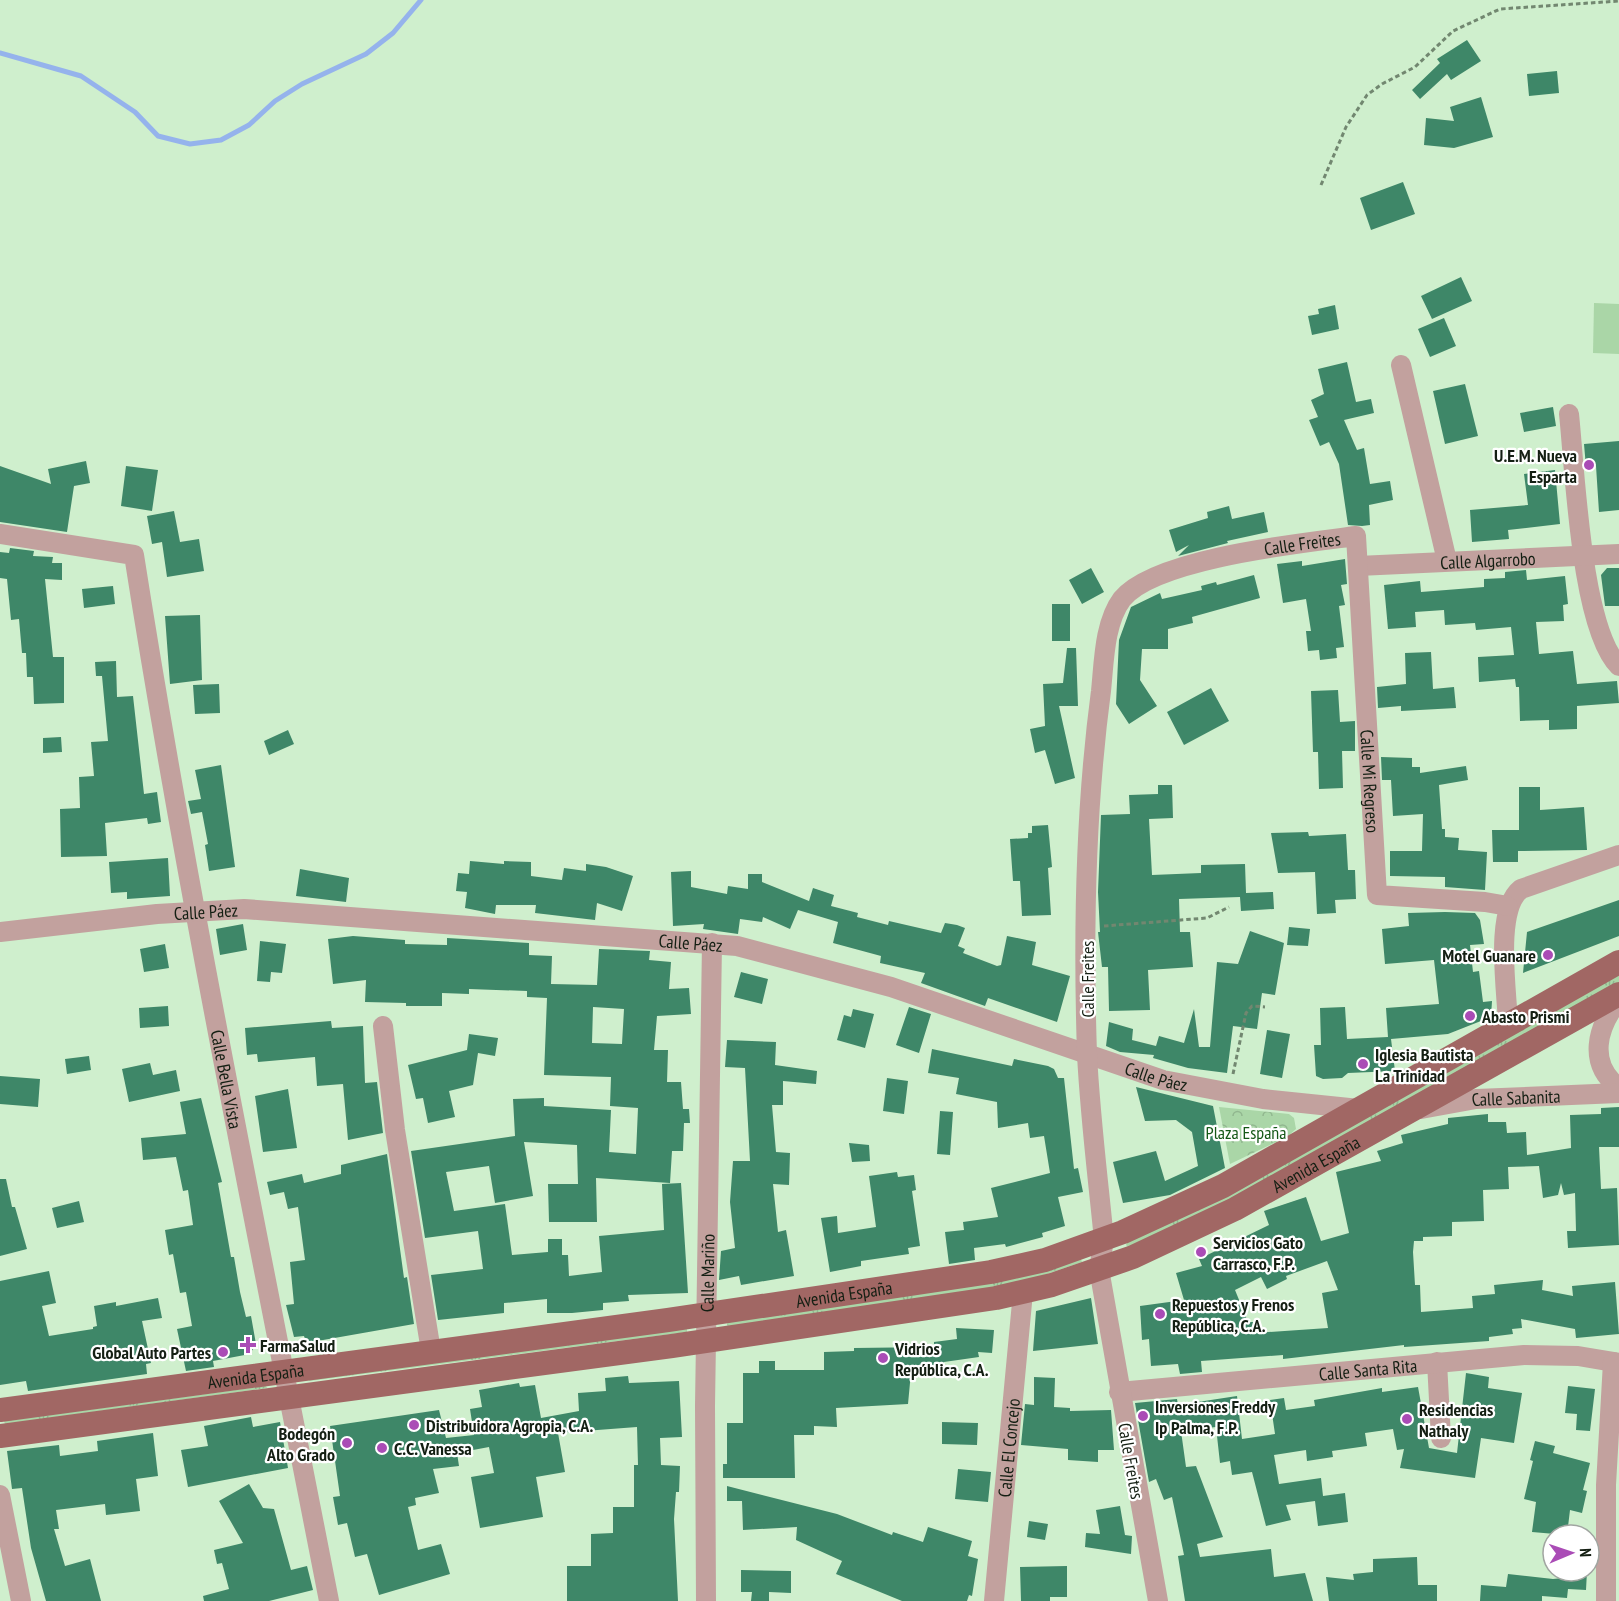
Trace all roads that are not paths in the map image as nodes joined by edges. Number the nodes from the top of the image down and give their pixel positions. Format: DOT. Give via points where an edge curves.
graph roads {
  1 [pos="1401,365"];
  2 [pos="1569,414"];
  3 [pos="0,534"];
  4 [pos="1356,536"];
  5 [pos="1619,554"];
  6 [pos="1583,555"];
  7 [pos="1447,561"];
  8 [pos="1358,566"];
  9 [pos="1619,666"];
  10 [pos="1619,855"];
  11 [pos="1508,906"];
  12 [pos="193,911"];
  13 [pos="0,932"];
  14 [pos="712,943"];
  15 [pos="1619,962"];
  16 [pos="1619,994"];
  17 [pos="1619,1000"];
  18 [pos="1508,1023"];
  19 [pos="383,1026"];
  20 [pos="1088,1055"];
  21 [pos="1619,1090"];
  22 [pos="1359,1109"];
  23 [pos="1413,1110"];
  24 [pos="1104,1239"];
  25 [pos="1099,1269"];
  26 [pos="1023,1292"];
  27 [pos="706,1314"];
  28 [pos="706,1341"];
  29 [pos="431,1351"];
  30 [pos="1437,1362"];
  31 [pos="1616,1362"];
  32 [pos="284,1372"];
  33 [pos="1119,1392"];
  34 [pos="289,1397"];
  35 [pos="0,1410"];
  36 [pos="0,1436"];
  37 [pos="1442,1438"];
  38 [pos="0,1495"];
  39 [pos="21,1601"];
  40 [pos="329,1601"];
  41 [pos="706,1601"];
  42 [pos="994,1601"];
  43 [pos="1158,1601"];
  44 [pos="1606,1601"];
  1 -- 7 [label="street"];
  2 -- 6 [label="street"];
  3 -- 12 [label="street, Calle Bella Vista" via="134,555"];
  4 -- 8 [label="street, Calle Mi Regreso"];
  4 -- 20 [label="street, Calle Freites" via="1213,558 1134,588 1114,613 1090,786"];
  5 -- 6 [label="street, Calle Algarrobo"];
  6 -- 7 [label="street, Calle Algarrobo"];
  6 -- 9 [label="street" via="1596,621 1603,642"];
  7 -- 8 [label="street, Calle Algarrobo"];
  8 -- 11 [label="street, Calle Mi Regreso" via="1377,895"];
  10 -- 11 [label="street" via="1521,889"];
  11 -- 18 [label="street"];
  12 -- 13 [label="street, Calle Páez"];
  12 -- 14 [label="street, Calle Páez" via="244,909"];
  12 -- 32 [label="street, Calle Bella Vista"];
  14 -- 20 [label="street, Calle Páez" via="774,954 891,987"];
  14 -- 27 [label="street, Calle Mariño"];
  15 -- 18 [label="main road, Avenida España"];
  16 -- 23 [label="main road, Avenida España"];
  17 -- 21 [label="street, Calle Sabanita" via="1602,1024 1598,1046 1603,1070"];
  18 -- 22 [label="main road, Avenida España"];
  19 -- 29 [label="street"];
  20 -- 22 [label="street, Calle Páez" via="1163,1080 1230,1094"];
  20 -- 24 [label="street, Calle Freites"];
  21 -- 23 [label="street, Calle Sabanita" via="1476,1099"];
  22 -- 24 [label="main road, Avenida España" via="1214,1191"];
  23 -- 25 [label="main road, Avenida España" via="1235,1209"];
  24 -- 25 [label="street, Calle Freites"];
  24 -- 27 [label="main road, Avenida España" via="1045,1260 991,1272"];
  25 -- 26 [label="main road, Avenida España"];
  25 -- 33 [label="street, Calle Freites"];
  26 -- 28 [label="main road, Avenida España"];
  26 -- 42 [label="street, Calle El Concejo"];
  27 -- 28 [label="street, Calle Mariño"];
  27 -- 29 [label="main road, Avenida España"];
  28 -- 34 [label="main road, Avenida España"];
  28 -- 41 [label="street, Calle Mariño"];
  29 -- 32 [label="main road, Avenida España"];
  30 -- 31 [label="street, Calle Santa Rita" via="1556,1355"];
  30 -- 33 [label="street, Calle Santa Rita"];
  30 -- 37 [label="street"];
  31 -- 44 [label="street" via="1606,1485"];
  32 -- 34 [label="street, Calle Bella Vista"];
  32 -- 35 [label="main road, Avenida España"];
  33 -- 43 [label="street, Calle Freites"];
  34 -- 36 [label="main road, Avenida España"];
  34 -- 40 [label="street, Calle Bella Vista"];
  38 -- 39 [label="street"];
}
